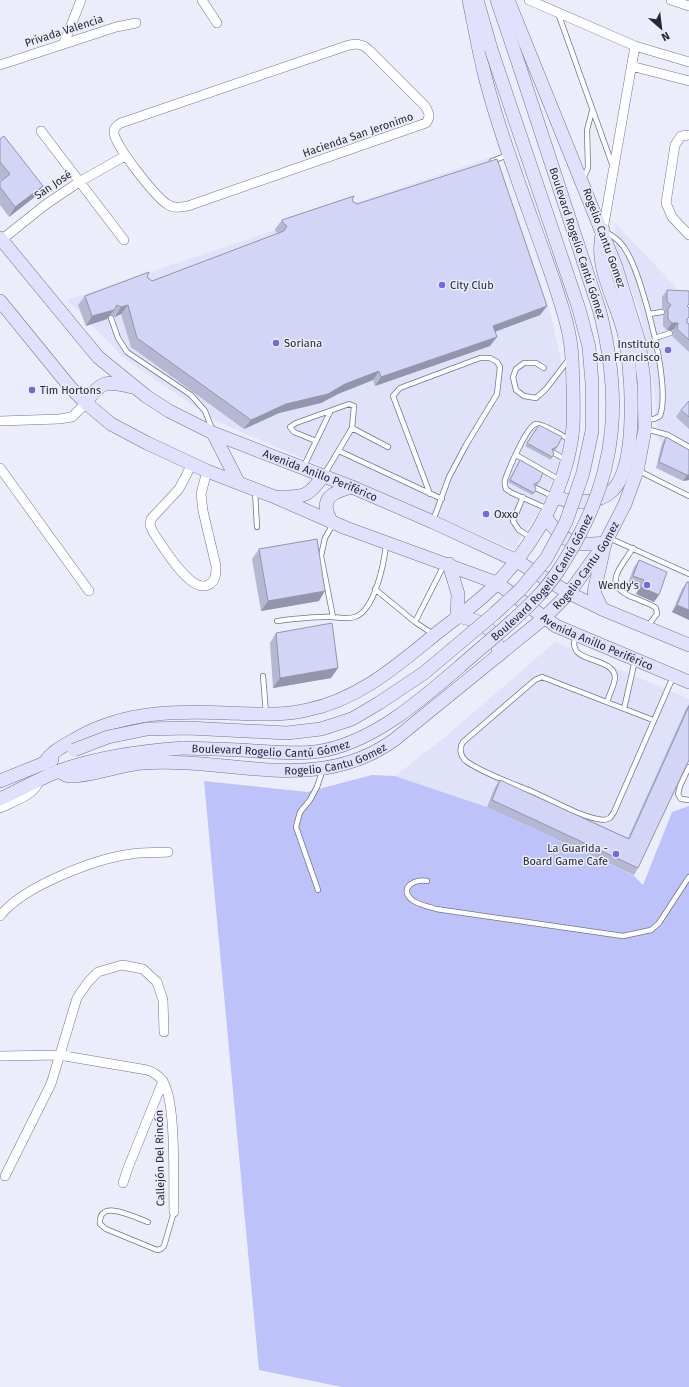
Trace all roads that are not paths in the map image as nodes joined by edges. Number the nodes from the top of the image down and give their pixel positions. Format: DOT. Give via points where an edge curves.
graph roads {
  1 [pos="81,0"];
  2 [pos="202,0"];
  3 [pos="469,0"];
  4 [pos="477,0"];
  5 [pos="497,0"];
  6 [pos="508,0"];
  7 [pos="529,0"];
  8 [pos="671,0"];
  9 [pos="689,6"];
  10 [pos="558,13"];
  11 [pos="136,23"];
  12 [pos="217,23"];
  13 [pos="64,43"];
  14 [pos="635,46"];
  15 [pos="689,62"];
  16 [pos="0,65"];
  17 [pos="631,66"];
  18 [pos="689,81"];
  19 [pos="592,111"];
  20 [pos="41,131"];
  21 [pos="689,135"];
  22 [pos="509,155"];
  23 [pos="125,156"];
  24 [pos="489,162"];
  25 [pos="615,170"];
  26 [pos="582,181"];
  27 [pos="79,182"];
  28 [pos="603,230"];
  29 [pos="689,235"];
  30 [pos="0,239"];
  31 [pos="124,240"];
  32 [pos="0,301"];
  33 [pos="662,312"];
  34 [pos="649,314"];
  35 [pos="111,318"];
  36 [pos="670,333"];
  37 [pos="655,338"];
  38 [pos="572,354"];
  39 [pos="544,368"];
  40 [pos="135,387"];
  41 [pos="86,404"];
  42 [pos="330,412"];
  43 [pos="0,421"];
  44 [pos="645,424"];
  45 [pos="352,428"];
  46 [pos="213,433"];
  47 [pos="571,440"];
  48 [pos="316,441"];
  49 [pos="689,446"];
  50 [pos="388,447"];
  51 [pos="339,451"];
  52 [pos="554,453"];
  53 [pos="516,455"];
  54 [pos="566,460"];
  55 [pos="192,464"];
  56 [pos="0,468"];
  57 [pos="303,468"];
  58 [pos="207,471"];
  59 [pos="637,471"];
  60 [pos="323,476"];
  61 [pos="561,480"];
  62 [pos="238,482"];
  63 [pos="352,487"];
  64 [pos="254,488"];
  65 [pos="536,488"];
  66 [pos="430,494"];
  67 [pos="689,496"];
  68 [pos="275,497"];
  69 [pos="523,497"];
  70 [pos="554,497"];
  71 [pos="442,499"];
  72 [pos="546,513"];
  73 [pos="332,522"];
  74 [pos="433,522"];
  75 [pos="257,527"];
  76 [pos="532,538"];
  77 [pos="606,540"];
  78 [pos="386,543"];
  79 [pos="633,548"];
  80 [pos="516,560"];
  81 [pos="447,564"];
  82 [pos="689,574"];
  83 [pos="497,583"];
  84 [pos="375,589"];
  85 [pos="89,591"];
  86 [pos="569,593"];
  87 [pos="602,609"];
  88 [pos="457,616"];
  89 [pos="333,617"];
  90 [pos="544,618"];
  91 [pos="277,621"];
  92 [pos="415,622"];
  93 [pos="647,627"];
  94 [pos="576,634"];
  95 [pos="435,635"];
  96 [pos="689,645"];
  97 [pos="499,655"];
  98 [pos="635,660"];
  99 [pos="263,676"];
  100 [pos="674,676"];
  101 [pos="689,682"];
  102 [pos="607,702"];
  103 [pos="624,709"];
  104 [pos="266,714"];
  105 [pos="653,720"];
  106 [pos="44,764"];
  107 [pos="323,768"];
  108 [pos="689,768"];
  109 [pos="59,771"];
  110 [pos="39,780"];
  111 [pos="0,781"];
  112 [pos="0,798"];
  113 [pos="689,800"];
  114 [pos="0,808"];
  115 [pos="168,852"];
  116 [pos="689,877"];
  117 [pos="427,880"];
  118 [pos="318,890"];
  119 [pos="0,916"];
  120 [pos="164,1032"];
  121 [pos="59,1055"];
  122 [pos="0,1056"];
  123 [pos="163,1081"];
  124 [pos="5,1176"];
  125 [pos="123,1183"];
  126 [pos="174,1212"];
  127 [pos="148,1222"];
  1 -- 13 [label="street"];
  2 -- 12 [label="street"];
  3 -- 22 [label="street" via="484,73"];
  4 -- 106 [label="street, Boulevard Rogelio Cantú Gómez, bridge" via="491,49 579,309 589,347 592,431 583,473 566,522 546,559 516,594 424,673 352,719 321,729 287,733 188,728 147,730 108,737"];
  5 -- 109 [label="street, Boulevard Rogelio Cantú Gómez, bridge" via="600,312 612,375 613,418 609,455 599,492 562,566 539,595 448,676 407,709 354,741 324,750 289,753 183,748 142,751"];
  6 -- 26 [label="street, Rogelio Cantu Gomez"];
  7 -- 10 [label="street"];
  8 -- 9 [label="street"];
  10 -- 14 [label="street"];
  10 -- 19 [label="lane"];
  11 -- 13 [label="street, Privada Valencia"];
  13 -- 16 [label="street, Privada Valencia"];
  14 -- 15 [label="street"];
  14 -- 17 [label="street"];
  17 -- 18 [label="street"];
  17 -- 25 [label="street"];
  19 -- 25 [label="lane"];
  19 -- 26 [label="lane" via="587,130 588,168"];
  20 -- 27 [label="street"];
  21 -- 29 [label="street" via="681,136 675,145 666,203 672,217"];
  22 -- 24 [label="lane"];
  22 -- 38 [label="street" via="565,314"];
  23 -- 23 [label="street, Hacienda San Jeronimo" via="113,131 115,126 121,123 349,45 364,46 370,50 429,113 430,118 421,126 176,208 161,199"];
  23 -- 27 [label="street, San José"];
  25 -- 28 [label="street"];
  26 -- 28 [label="street, Rogelio Cantu Gomez"];
  27 -- 30 [label="street, San José"];
  27 -- 31 [label="street"];
  28 -- 34 [label="lane" via="621,243 628,253"];
  28 -- 44 [label="street, Rogelio Cantu Gomez" via="639,342 644,381"];
  28 -- 70 [label="street" via="599,254 624,332 630,362 631,424 627,454 617,484 606,495 579,502"];
  30 -- 40 [label="street, Avenida Anillo Periférico" via="98,357"];
  32 -- 41 [label="street, Avenida Anillo Periférico"];
  33 -- 34 [label="lane"];
  34 -- 37 [label="lane"];
  35 -- 46 [label="lane" via="118,338 127,352 192,395 205,411"];
  36 -- 37 [label="lane"];
  37 -- 44 [label="lane" via="662,388 662,410 660,416"];
  38 -- 39 [label="lane" via="546,390 536,398 524,396 516,390 513,377 516,369 524,363 536,363"];
  38 -- 47 [label="street" via="574,396"];
  40 -- 41 [label="street" via="107,383 99,386"];
  40 -- 46 [label="street, Avenida Anillo Periférico" via="169,411"];
  41 -- 43 [label="street" via="72,417 59,420"];
  41 -- 55 [label="street, Avenida Anillo Periférico" via="111,424"];
  42 -- 45 [label="lane" via="349,404 354,406"];
  42 -- 48 [label="lane"];
  42 -- 48 [label="lane" via="290,427 294,432"];
  44 -- 49 [label="lane"];
  44 -- 59 [label="street, Rogelio Cantu Gomez"];
  45 -- 50 [label="lane"];
  45 -- 51 [label="lane"];
  46 -- 57 [label="street, Avenida Anillo Periférico"];
  46 -- 62 [label="street"];
  47 -- 53 [label="lane" via="537,423 533,425"];
  47 -- 54 [label="street"];
  48 -- 57 [label="lane"];
  51 -- 60 [label="lane"];
  51 -- 66 [label="lane"];
  52 -- 54 [label="lane"];
  53 -- 61 [label="lane"];
  53 -- 69 [label="lane" via="504,484 506,489"];
  54 -- 61 [label="street"];
  55 -- 58 [label="street, Avenida Anillo Periférico"];
  55 -- 58 [label="street" via="179,489 155,513 150,524 155,535 188,580 201,587 212,582 216,575 201,494"];
  56 -- 85 [label="street"];
  57 -- 60 [label="street, Avenida Anillo Periférico"];
  58 -- 62 [label="street, Avenida Anillo Periférico"];
  59 -- 67 [label="lane"];
  59 -- 77 [label="street, Rogelio Cantu Gomez"];
  60 -- 63 [label="street, Avenida Anillo Periférico"];
  60 -- 68 [label="street" via="307,495"];
  61 -- 70 [label="street"];
  62 -- 64 [label="street, Avenida Anillo Periférico"];
  63 -- 73 [label="street" via="328,498 325,506"];
  63 -- 74 [label="street, Avenida Anillo Periférico"];
  64 -- 68 [label="street, Avenida Anillo Periférico"];
  64 -- 75 [label="lane"];
  65 -- 70 [label="lane"];
  66 -- 71 [label="lane"];
  66 -- 71 [label="lane" via="393,396 400,388 480,358 490,358 500,367 497,394 449,477"];
  68 -- 73 [label="street, Avenida Anillo Periférico"];
  69 -- 72 [label="lane"];
  69 -- 76 [label="lane" via="513,521 519,530"];
  70 -- 72 [label="street"];
  71 -- 74 [label="lane"];
  72 -- 76 [label="street"];
  72 -- 77 [label="street" via="553,529 570,543"];
  73 -- 78 [label="street, Avenida Anillo Periférico"];
  73 -- 89 [label="lane" via="321,556"];
  74 -- 80 [label="street, Avenida Anillo Periférico"];
  76 -- 80 [label="street"];
  77 -- 79 [label="lane"];
  77 -- 86 [label="street, Rogelio Cantu Gomez"];
  77 -- 87 [label="street" via="594,592"];
  78 -- 81 [label="street, Avenida Anillo Periférico"];
  78 -- 84 [label="lane"];
  79 -- 82 [label="lane"];
  79 -- 93 [label="lane" via="618,572 616,587 624,594 656,608 657,614"];
  80 -- 83 [label="street"];
  80 -- 86 [label="street, Avenida Anillo Periférico"];
  81 -- 83 [label="street, Avenida Anillo Periférico"];
  81 -- 88 [label="street" via="458,594"];
  81 -- 92 [label="lane"];
  83 -- 88 [label="street"];
  83 -- 90 [label="street, Avenida Anillo Periférico"];
  84 -- 89 [label="lane" via="363,612 355,617"];
  84 -- 92 [label="lane"];
  86 -- 87 [label="street, Avenida Anillo Periférico"];
  86 -- 90 [label="street, Rogelio Cantu Gomez"];
  87 -- 93 [label="street, Avenida Anillo Periférico"];
  88 -- 95 [label="street"];
  88 -- 97 [label="street" via="484,624 498,644"];
  89 -- 91 [label="lane"];
  90 -- 94 [label="street, Avenida Anillo Periférico"];
  90 -- 97 [label="street, Rogelio Cantu Gomez"];
  92 -- 95 [label="lane"];
  93 -- 96 [label="street, Avenida Anillo Periférico"];
  94 -- 98 [label="street, Avenida Anillo Periférico"];
  94 -- 102 [label="lane" via="575,650 604,664 614,674 615,679"];
  95 -- 104 [label="street" via="397,666 362,690 339,701 308,710 277,715"];
  97 -- 107 [label="street, Rogelio Cantu Gomez" via="376,752 354,761"];
  98 -- 100 [label="street, Avenida Anillo Periférico"];
  98 -- 103 [label="lane"];
  99 -- 104 [label="lane"];
  100 -- 101 [label="street, Avenida Anillo Periférico"];
  100 -- 105 [label="lane"];
  102 -- 103 [label="lane"];
  102 -- 105 [label="lane" via="542,678 535,680 463,742 460,746 463,757 466,761 504,780 598,820 604,820 610,818"];
  103 -- 105 [label="lane"];
  104 -- 106 [label="street" via="188,711 153,713 120,719 95,728 70,742 48,757"];
  106 -- 111 [label="street, Boulevard Rogelio Cantú Gómez"];
  107 -- 109 [label="street, Rogelio Cantu Gomez" via="249,768 178,761 141,763 70,776"];
  107 -- 118 [label="lane" via="310,800 300,812 296,827"];
  108 -- 113 [label="lane" via="678,794 681,799"];
  109 -- 110 [label="street, Boulevard Rogelio Cantú Gómez"];
  110 -- 112 [label="street, Boulevard Rogelio Cantú Gómez"];
  110 -- 114 [label="street" via="38,785 30,793"];
  115 -- 119 [label="street" via="131,854 90,864 20,897"];
  116 -- 117 [label="lane" via="663,917 651,930 623,936 436,909 413,901 407,895 410,884 420,879"];
  120 -- 121 [label="street" via="163,1000 157,982 143,969 122,965 98,972 88,982 77,998"];
  121 -- 122 [label="street"];
  121 -- 123 [label="street" via="147,1070"];
  121 -- 124 [label="street" via="51,1084"];
  123 -- 125 [label="street"];
  123 -- 126 [label="street, Callejón Del Rincón" via="172,1109"];
  126 -- 127 [label="lane" via="164,1246 157,1250 106,1229 100,1224 100,1217 111,1209"];
}
